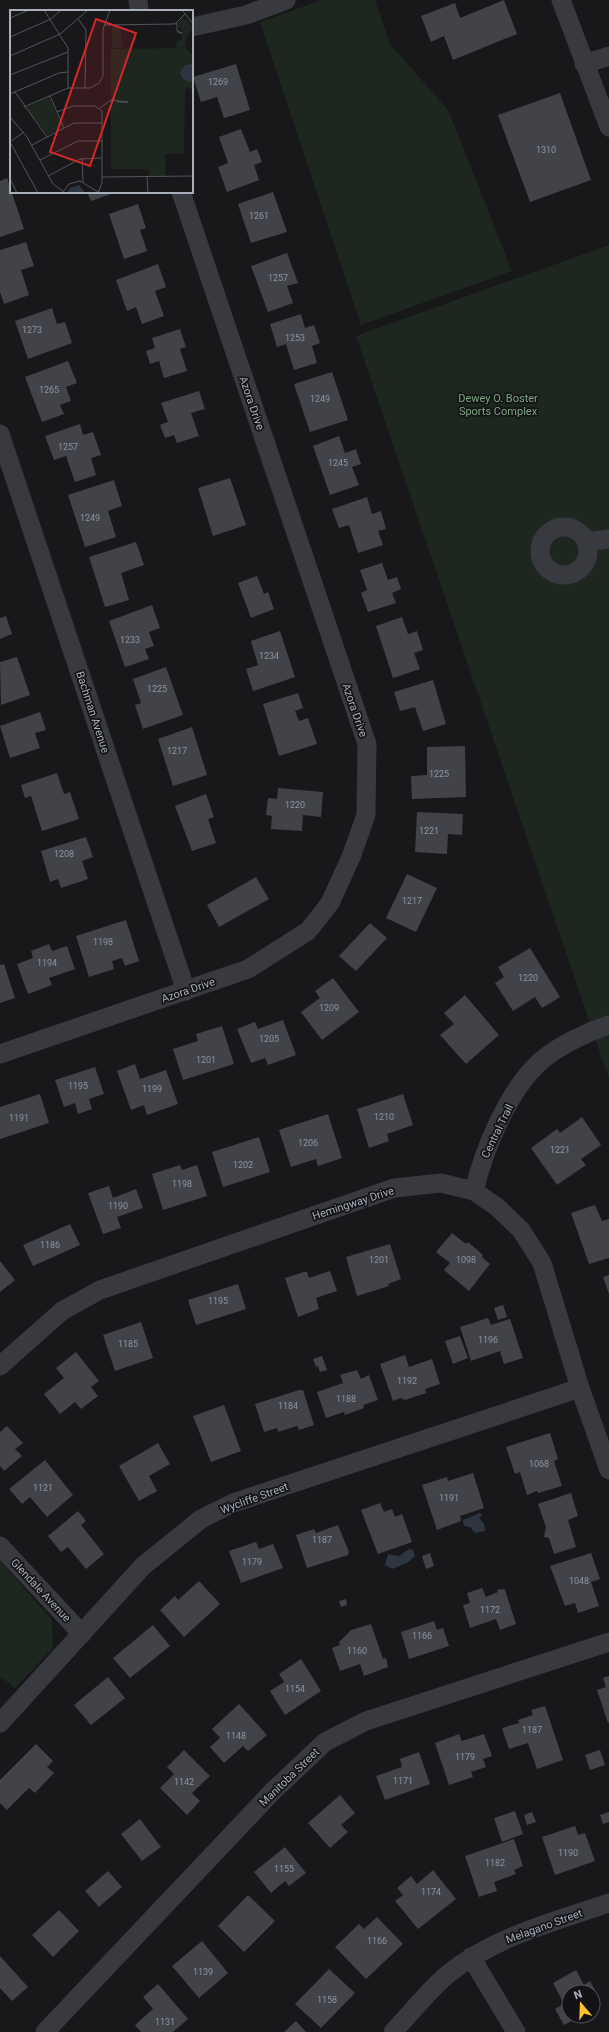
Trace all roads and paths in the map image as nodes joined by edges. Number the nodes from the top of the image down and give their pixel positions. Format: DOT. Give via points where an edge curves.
graph roads {
  1 [pos="138,0"];
  2 [pos="286,0"];
  3 [pos="561,0"];
  4 [pos="140,10"];
  5 [pos="193,27"];
  6 [pos="609,56"];
  7 [pos="584,64"];
  8 [pos="609,127"];
  9 [pos="181,193"];
  10 [pos="0,434"];
  11 [pos="609,539"];
  12 [pos="586,542"];
  13 [pos="186,991"];
  14 [pos="609,1024"];
  15 [pos="0,1054"];
  16 [pos="474,1191"];
  17 [pos="0,1366"];
  18 [pos="580,1388"];
  19 [pos="609,1470"];
  20 [pos="0,1546"];
  21 [pos="82,1634"];
  22 [pos="609,1642"];
  23 [pos="0,1722"];
  24 [pos="609,1903"];
  25 [pos="471,1957"];
  26 [pos="45,2032"];
  27 [pos="393,2032"];
  28 [pos="516,2032"];
  1 -- 4 [label="street"];
  2 -- 5 [label="street" via="246,15"];
  3 -- 7 [label="street"];
  6 -- 7 [label="street"];
  7 -- 8 [label="street"];
  9 -- 13 [label="street, Azora Drive" via="367,744 366,815 351,857 330,903 308,931 248,969"];
  10 -- 13 [label="street, Bachman Avenue"];
  11 -- 12 [label="street"];
  13 -- 15 [label="street, Azora Drive"];
  14 -- 16 [label="street, Central Trail" via="588,1032 542,1060 520,1087 499,1120 480,1165"];
  16 -- 17 [label="street, Hemingway Drive" via="440,1183 394,1188 100,1290 62,1311"];
  16 -- 18 [label="street, Hemingway Drive" via="497,1207 521,1230 542,1263"];
  18 -- 19 [label="street, Hemingway Drive"];
  18 -- 21 [label="street, Wycliffe Street" via="233,1503 201,1519 144,1566"];
  20 -- 21 [label="street, Glendale Avenue"];
  21 -- 23 [label="street, Wycliffe Street"];
  22 -- 26 [label="street, Manitoba Street" via="366,1721 324,1742 273,1791"];
  24 -- 25 [label="street, Melagano Street" via="512,1936"];
  25 -- 27 [label="street, Melagano Street" via="446,1975"];
  25 -- 28 [label="street"];
}
